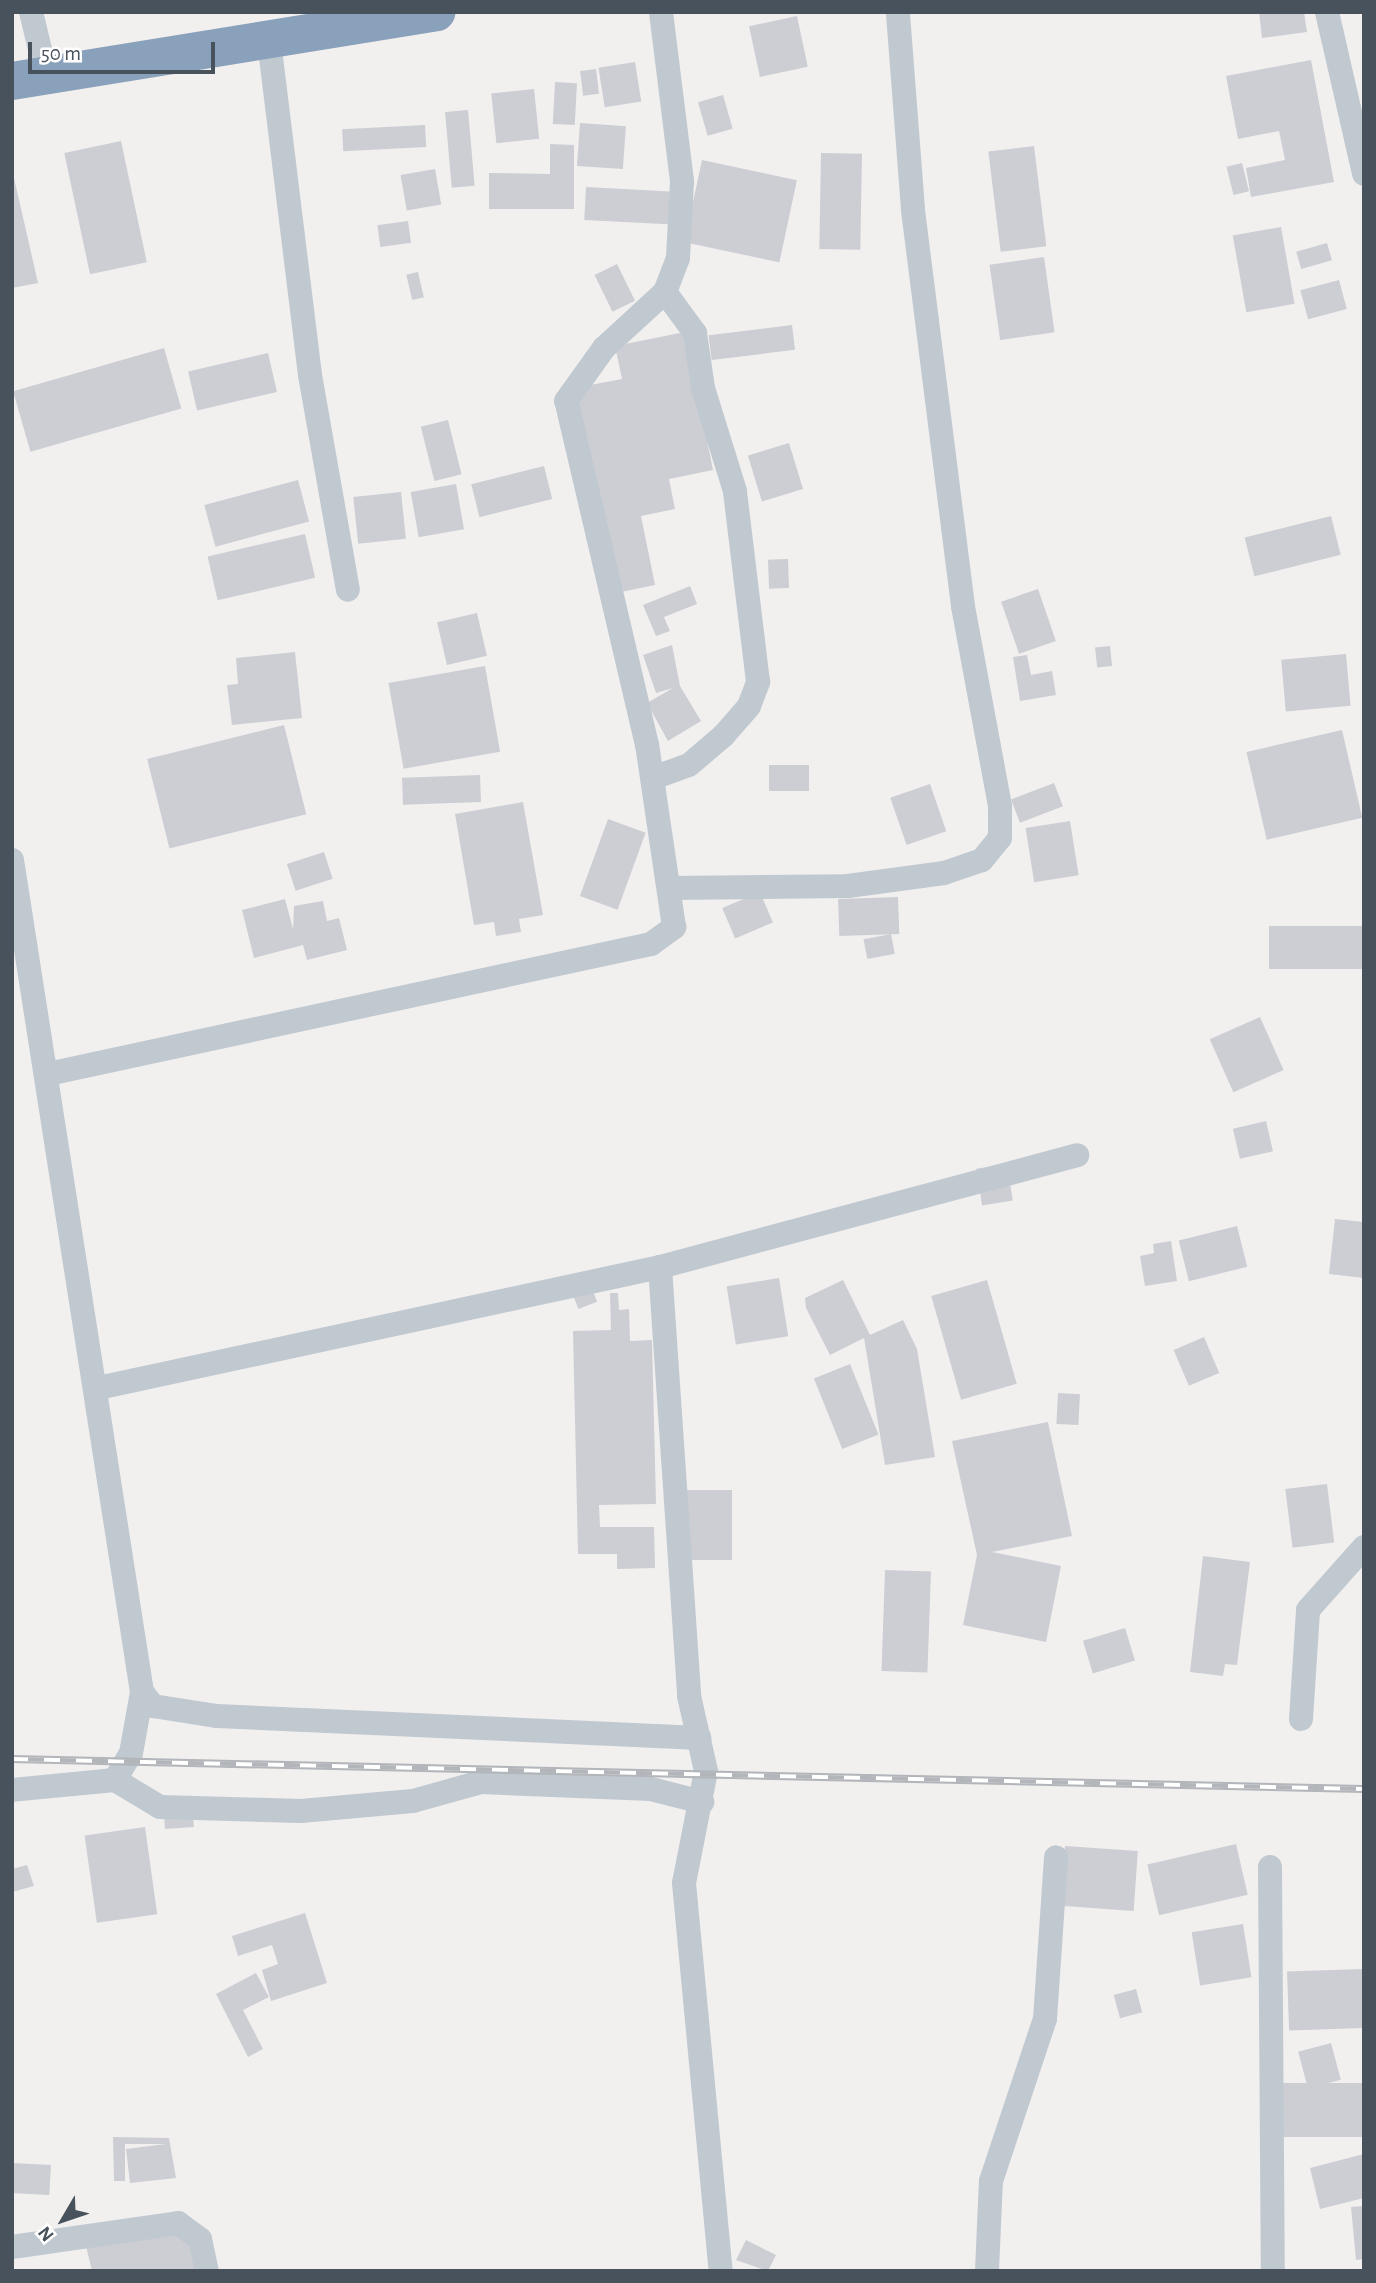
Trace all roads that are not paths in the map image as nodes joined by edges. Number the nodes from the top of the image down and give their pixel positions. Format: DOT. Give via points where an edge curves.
graph roads {
  1 [pos="32,12"];
  2 [pos="436,12"];
  3 [pos="661,12"];
  4 [pos="898,12"];
  5 [pos="1327,12"];
  6 [pos="341,20"];
  7 [pos="269,41"];
  8 [pos="29,78"];
  9 [pos="1364,174"];
  10 [pos="665,292"];
  11 [pos="348,590"];
  12 [pos="653,778"];
  13 [pos="12,859"];
  14 [pos="670,888"];
  15 [pos="48,1074"];
  16 [pos="1077,1155"];
  17 [pos="660,1266"];
  18 [pos="98,1388"];
  19 [pos="1364,1547"];
  20 [pos="142,1692"];
  21 [pos="1301,1719"];
  22 [pos="699,1738"];
  23 [pos="115,1780"];
  24 [pos="12,1790"];
  25 [pos="702,1802"];
  26 [pos="1056,1857"];
  27 [pos="1270,1867"];
  28 [pos="12,2247"];
  29 [pos="208,2271"];
  30 [pos="721,2271"];
  31 [pos="987,2271"];
  32 [pos="1273,2271"];
  1 -- 8 [label="street"];
  2 -- 6 [label="highway"];
  3 -- 10 [label="street" via="683,227"];
  4 -- 14 [label="street" via="916,236 963,606 1000,806 1000,838 982,860 944,873 848,886"];
  5 -- 9 [label="street"];
  6 -- 7 [label="highway"];
  7 -- 8 [label="highway"];
  7 -- 11 [label="street" via="310,375"];
  10 -- 12 [label="street" via="604,348 566,401"];
  10 -- 12 [label="street" via="695,334 703,388 735,491 758,682 749,706 724,735 689,765"];
  12 -- 14 [label="street"];
  13 -- 15 [label="street"];
  14 -- 15 [label="street" via="674,927 651,944"];
  15 -- 18 [label="street"];
  16 -- 17 [label="street"];
  17 -- 18 [label="street"];
  17 -- 22 [label="street" via="689,1696"];
  18 -- 20 [label="street"];
  19 -- 21 [label="street" via="1308,1610"];
  20 -- 22 [label="street" via="153,1706 217,1716"];
  20 -- 23 [label="street" via="131,1753"];
  22 -- 25 [label="street" via="706,1771"];
  23 -- 24 [label="street"];
  23 -- 25 [label="street" via="160,1807 302,1811 413,1801 481,1782 651,1789"];
  25 -- 30 [label="street" via="684,1883"];
  26 -- 31 [label="street" via="1045,2019 991,2181"];
  27 -- 32 [label="street"];
  28 -- 29 [label="street" via="178,2223 200,2239"];
}
